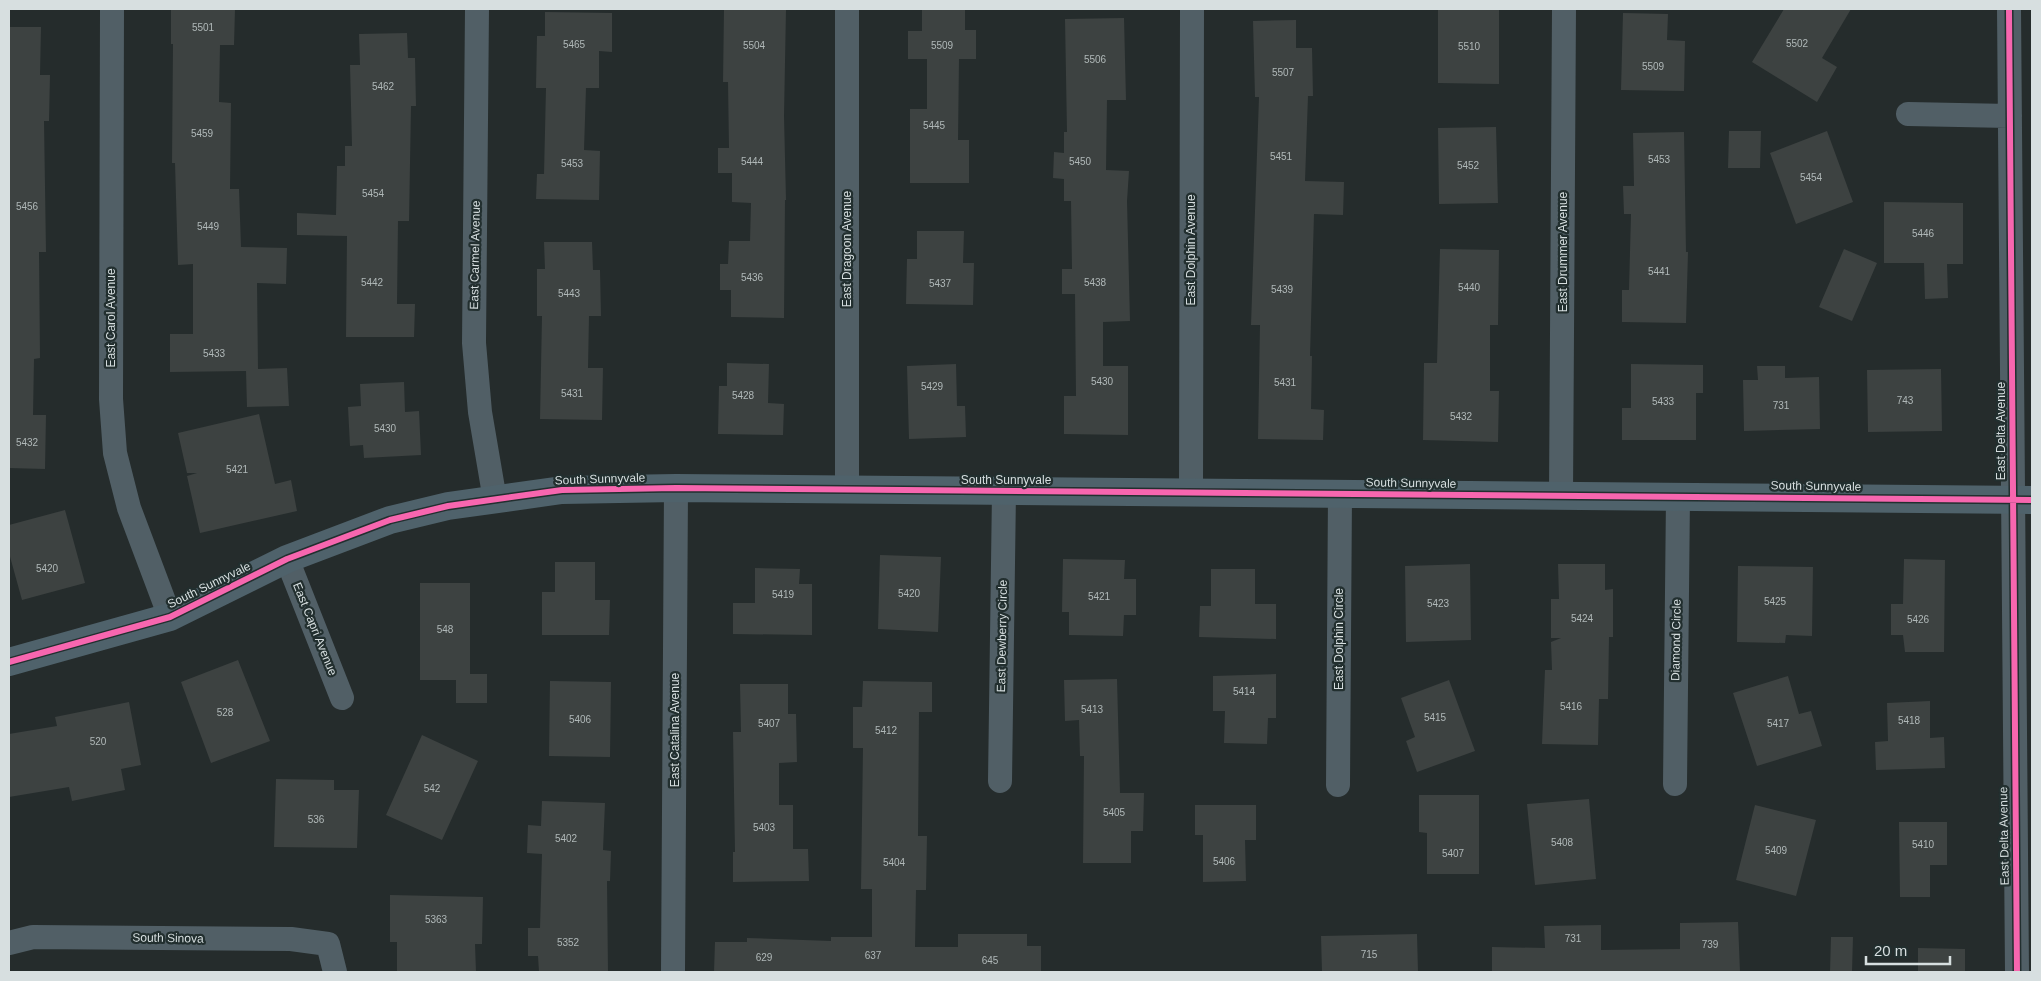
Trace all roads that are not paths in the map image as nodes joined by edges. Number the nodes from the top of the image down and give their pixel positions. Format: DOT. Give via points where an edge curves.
graph roads {
  1 [pos="112,9"];
  2 [pos="477,9"];
  3 [pos="847,9"];
  4 [pos="1192,9"];
  5 [pos="1564,9"];
  6 [pos="2009,9"];
  7 [pos="1908,114"];
  8 [pos="2010,116"];
  9 [pos="676,488"];
  10 [pos="847,490"];
  11 [pos="1004,491"];
  12 [pos="1191,492"];
  13 [pos="1340,493"];
  14 [pos="1561,496"];
  15 [pos="1678,496"];
  16 [pos="495,500"];
  17 [pos="2022,500"];
  18 [pos="287,559"];
  19 [pos="170,617"];
  20 [pos="9,662"];
  21 [pos="342,698"];
  22 [pos="1000,781"];
  23 [pos="1675,784"];
  24 [pos="1338,785"];
  25 [pos="9,943"];
  26 [pos="334,972"];
  27 [pos="673,972"];
  28 [pos="2017,972"];
  1 -- 19 [label="street, East Carol Avenue" via="111,399 115,453 129,508"];
  2 -- 16 [label="street, East Carmel Avenue" via="474,343 480,412"];
  3 -- 10 [label="street, East Dragoon Avenue"];
  4 -- 12 [label="street, East Dolphin Avenue"];
  5 -- 14 [label="street, East Drummer Avenue"];
  6 -- 8 [label="street, East Delta Avenue"];
  7 -- 8 [label="street"];
  8 -- 17 [label="street, East Delta Avenue"];
  9 -- 10 [label="street, South Sunnyvale"];
  9 -- 16 [label="street, South Sunnyvale" via="562,490"];
  9 -- 27 [label="street, East Catalina Avenue"];
  10 -- 11 [label="street, South Sunnyvale"];
  11 -- 12 [label="street, South Sunnyvale"];
  11 -- 22 [label="street, East Dewberry Circle"];
  12 -- 13 [label="street, South Sunnyvale"];
  13 -- 14 [label="street, South Sunnyvale"];
  13 -- 24 [label="street, East Dolphin Circle"];
  14 -- 15 [label="street, South Sunnyvale"];
  15 -- 17 [label="street, South Sunnyvale"];
  15 -- 23 [label="street, Diamond Circle"];
  16 -- 18 [label="street, South Sunnyvale" via="448,506 390,520"];
  17 -- 28 [label="street, East Delta Avenue"];
  18 -- 19 [label="street, South Sunnyvale"];
  18 -- 21 [label="street, East Capri Avenue"];
  19 -- 20 [label="street, South Sunnyvale"];
  25 -- 26 [label="street, South Sinova" via="33,937 291,939 328,944"];
}
